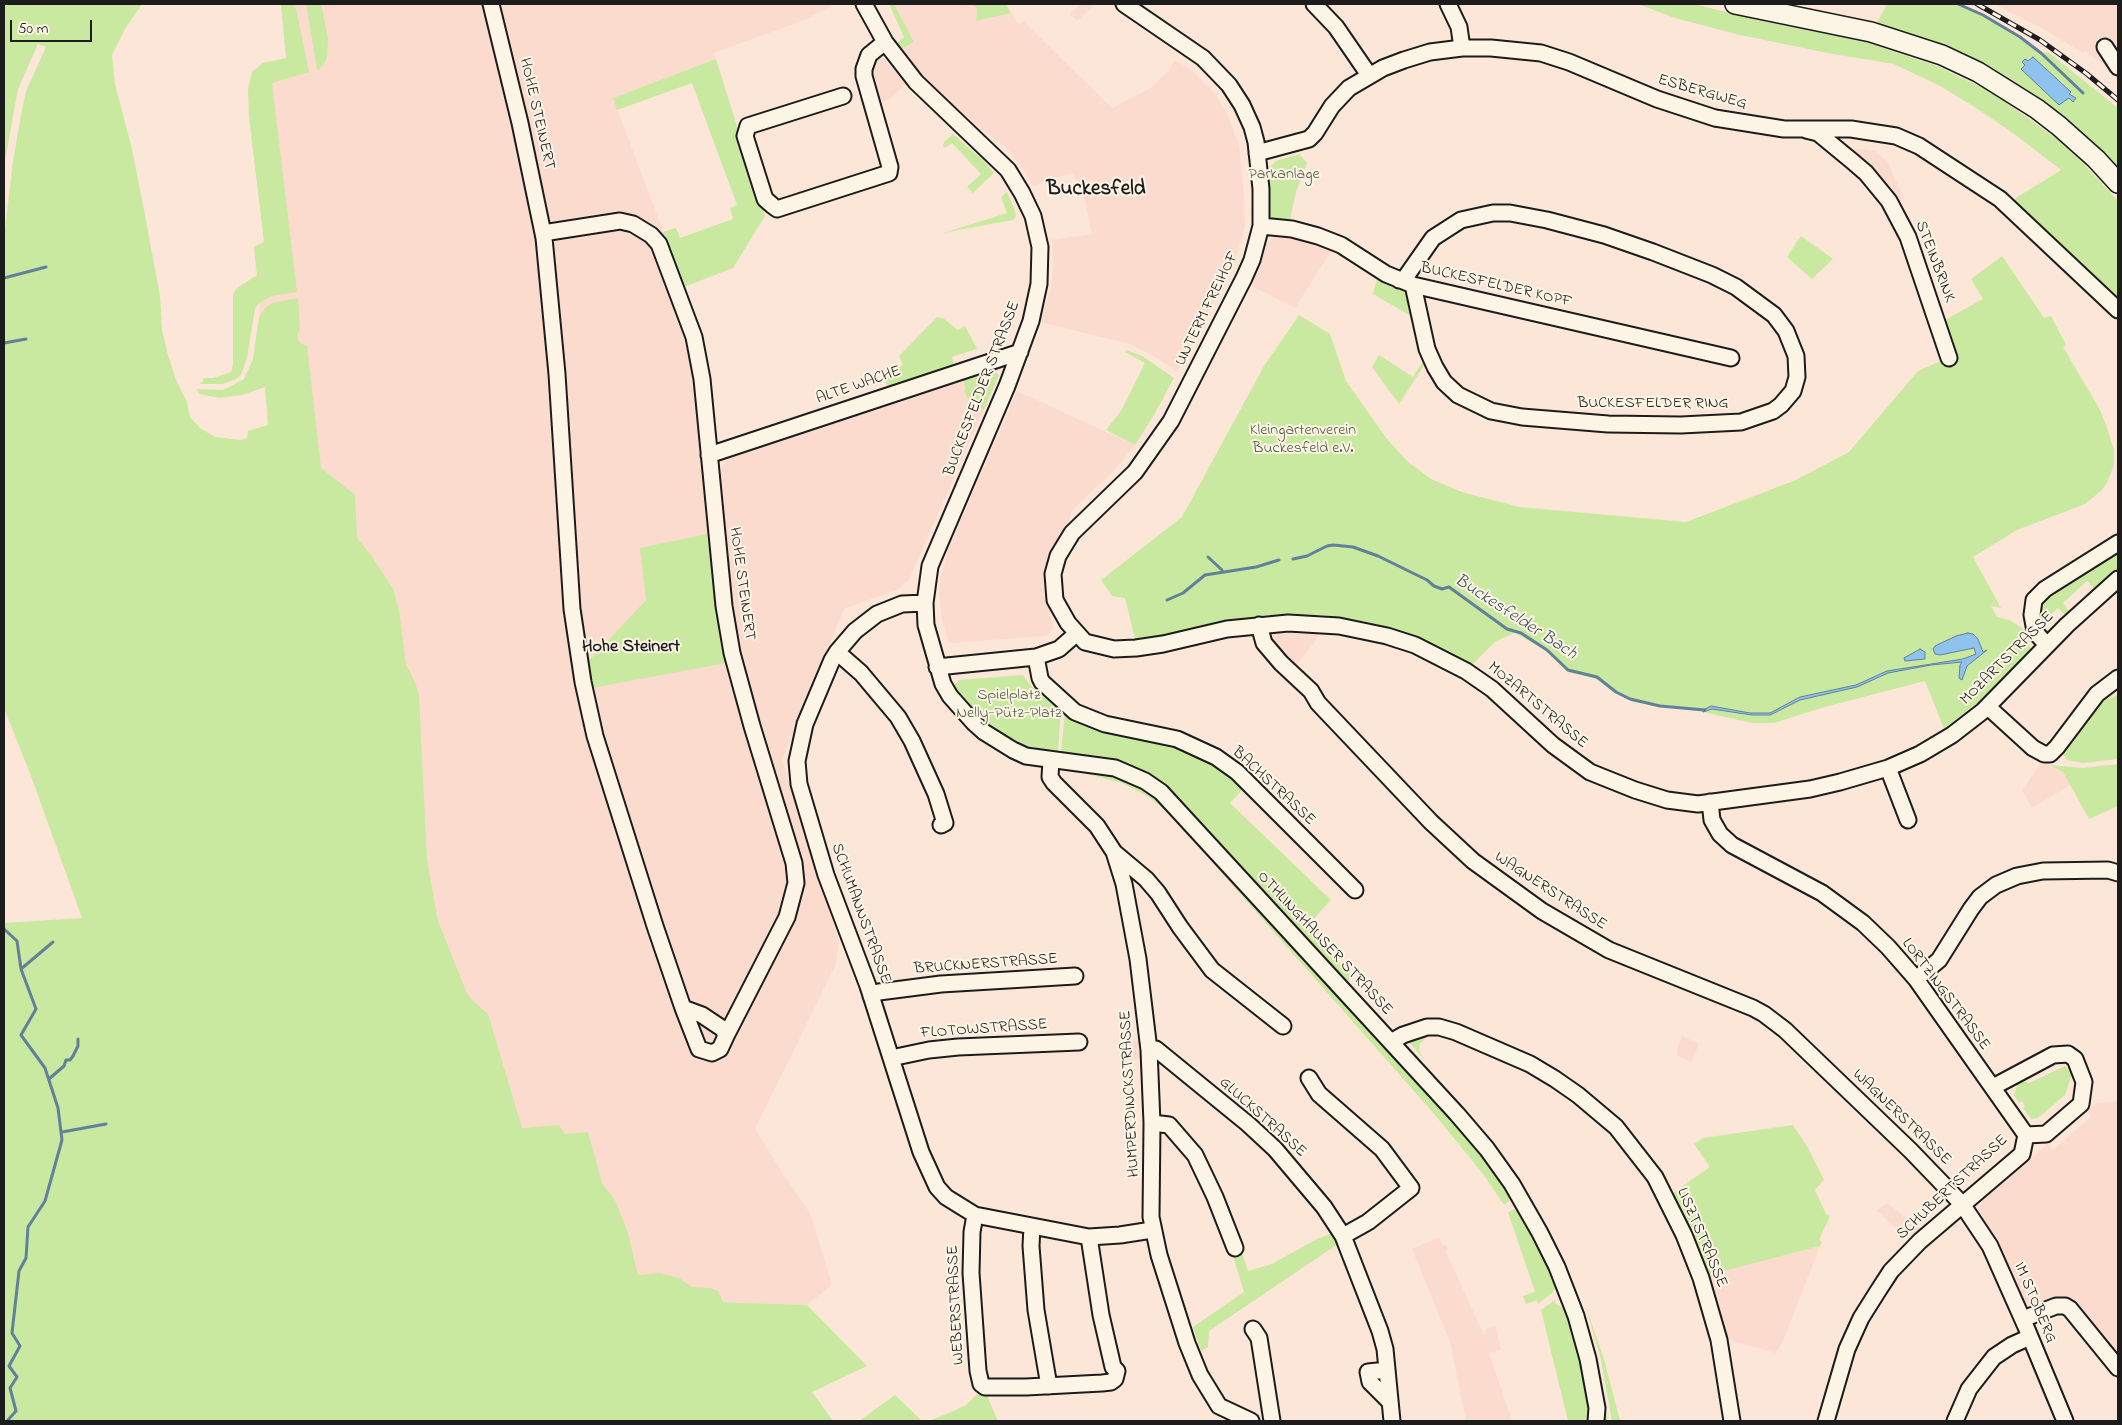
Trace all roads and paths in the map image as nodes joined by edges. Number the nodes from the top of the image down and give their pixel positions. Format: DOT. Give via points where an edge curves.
graph roads {
  1 [pos="490,4"];
  2 [pos="864,4"];
  3 [pos="1124,4"];
  4 [pos="1314,4"];
  5 [pos="1448,4"];
  6 [pos="1735,4"];
  7 [pos="885,42"];
  8 [pos="2105,47"];
  9 [pos="1462,48"];
  10 [pos="2118,67"];
  11 [pos="1369,75"];
  12 [pos="843,96"];
  13 [pos="1805,130"];
  14 [pos="1257,153"];
  15 [pos="2118,183"];
  16 [pos="1261,226"];
  17 [pos="543,233"];
  18 [pos="1406,282"];
  19 [pos="2118,310"];
  20 [pos="1020,352"];
  21 [pos="1732,358"];
  22 [pos="1949,358"];
  23 [pos="709,455"];
  24 [pos="2118,543"];
  25 [pos="2118,579"];
  26 [pos="925,603"];
  27 [pos="1259,625"];
  28 [pos="1076,634"];
  29 [pos="2047,645"];
  30 [pos="837,652"];
  31 [pos="1036,657"];
  32 [pos="937,667"];
  33 [pos="2118,678"];
  34 [pos="1988,707"];
  35 [pos="1052,760"];
  36 [pos="1888,768"];
  37 [pos="1710,802"];
  38 [pos="1908,820"];
  39 [pos="940,825"];
  40 [pos="1114,852"];
  41 [pos="2118,873"];
  42 [pos="1355,890"];
  43 [pos="1075,976"];
  44 [pos="1916,980"];
  45 [pos="871,996"];
  46 [pos="683,1008"];
  47 [pos="1283,1026"];
  48 [pos="726,1036"];
  49 [pos="1079,1042"];
  50 [pos="1392,1042"];
  51 [pos="1149,1050"];
  52 [pos="891,1058"];
  53 [pos="1309,1078"];
  54 [pos="1993,1087"];
  55 [pos="1152,1123"];
  56 [pos="2026,1135"];
  57 [pos="1962,1204"];
  58 [pos="975,1215"];
  59 [pos="1032,1226"];
  60 [pos="1152,1230"];
  61 [pos="1343,1236"];
  62 [pos="1089,1237"];
  63 [pos="1234,1248"];
  64 [pos="2023,1318"];
  65 [pos="1253,1329"];
  66 [pos="2030,1337"];
  67 [pos="2118,1368"];
  68 [pos="1049,1386"];
  69 [pos="1222,1415"];
  70 [pos="1251,1421"];
  71 [pos="1272,1421"];
  72 [pos="1392,1421"];
  73 [pos="1596,1421"];
  74 [pos="1732,1421"];
  75 [pos="1826,1421"];
  76 [pos="1955,1421"];
  77 [pos="2065,1421"];
  1 -- 17 [label="street, HOHE STEINERT"];
  2 -- 7 [label="street, BUCKESFELDER STRASSE"];
  3 -- 14 [label="street, UNTERM FREIHOF" via="1197,53 1222,76 1247,116"];
  4 -- 11 [label="street" via="1336,27"];
  5 -- 9 [label="street" via="1459,27"];
  6 -- 15 [label="main road" via="1871,32 1942,55 2002,86 2052,120"];
  7 -- 12 [label="street" via="869,56 864,76 889,173 777,209 772,206 765,200 745,136 748,126"];
  7 -- 20 [label="street, BUCKESFELDER STRASSE" via="926,93 1001,161 1028,205 1038,238 1040,270 1038,295"];
  8 -- 10 [label="street"];
  9 -- 11 [label="street, ESBERGWEG" via="1430,52"];
  9 -- 13 [label="street, ESBERGWEG" via="1541,53 1715,118 1771,128"];
  11 -- 14 [label="street, ESBERGWEG" via="1342,94 1308,139"];
  13 -- 19 [label="street, ESBERGWEG" via="1864,130 1896,136 1919,146 2000,199"];
  13 -- 22 [label="street, STEINBRINK" via="1818,133 1852,160 1889,201 1908,237"];
  14 -- 16 [label="street, UNTERM FREIHOF"];
  16 -- 18 [label="street, BUCKESFELDER KOPF" via="1318,236 1341,245"];
  16 -- 28 [label="street, UNTERM FREIHOF" via="1246,272 1171,420 1135,472 1072,533 1058,556 1053,574 1055,600"];
  17 -- 23 [label="street, HOHE STEINERT" via="620,221 640,227 656,240 694,337 702,379"];
  17 -- 46 [label="street, HOHE STEINERT" via="557,374 572,609 581,673 595,736"];
  18 -- 18 [label="street, BUCKESFELDER RING" via="1427,348 1444,382 1458,395 1491,411 1522,417 1608,424 1742,422 1781,405 1793,391 1797,377 1796,356 1786,331 1774,315 1736,287 1653,252 1547,220 1510,213 1492,213 1461,220 1433,238"];
  18 -- 21 [label="street, BUCKESFELDER KOPF"];
  20 -- 23 [label="street, ALTE WACHE"];
  20 -- 26 [label="street, BUCKESFELDER STRASSE" via="930,566"];
  23 -- 48 [label="street, HOHE STEINERT" via="724,606 732,652 794,863 796,883 787,917"];
  24 -- 29 [label="street" via="2045,589 2034,600 2034,626"];
  25 -- 29 [label="street, MOZARTSTRASSE"];
  26 -- 30 [label="street, SCHUMANNSTRASSE" via="902,604 877,614 855,631"];
  26 -- 32 [label="street, OTHLINGHAUSER STRASSE" via="927,632"];
  27 -- 28 [label="street, MOZARTSTRASSE" via="1114,650 1091,644"];
  27 -- 37 [label="street, MOZARTSTRASSE" via="1339,626 1415,645 1454,664 1492,689 1554,745 1590,772 1667,800 1698,804"];
  27 -- 57 [label="street, WAGNERSTRASSE" via="1264,643 1281,663 1470,860 1542,911 1609,950 1753,1008 1770,1018"];
  28 -- 31 [label="street" via="1060,649"];
  29 -- 34 [label="street, MOZARTSTRASSE"];
  30 -- 39 [label="street" via="861,673 898,717 936,794 946,823"];
  30 -- 45 [label="street, SCHUMANNSTRASSE" via="802,733 797,760 798,777 826,875"];
  31 -- 32 [label="street"];
  31 -- 42 [label="street, BACHSTRASSE" via="1042,682 1075,712 1105,724 1177,739 1216,757 1236,772"];
  32 -- 35 [label="street, OTHLINGHAUSER STRASSE" via="950,696 984,732 1021,754"];
  33 -- 34 [label="street" via="2097,694 2050,754 2033,748"];
  34 -- 36 [label="street, MOZARTSTRASSE" via="1939,743"];
  35 -- 40 [label="street, HUMPERDINCKSTRASSE" via="1050,777 1054,784 1097,826"];
  35 -- 50 [label="street, OTHLINGHAUSER STRASSE" via="1115,768 1161,792"];
  36 -- 37 [label="street, MOZARTSTRASSE" via="1817,787"];
  36 -- 38 [label="street"];
  37 -- 44 [label="street, LORTZINGSTRASSE" via="1712,820 1732,845 1822,893 1863,922"];
  40 -- 47 [label="street" via="1158,892 1212,970"];
  40 -- 51 [label="street, HUMPERDINCKSTRASSE" via="1132,922"];
  41 -- 44 [label="street" via="2108,870 2043,871 1996,885 1970,909 1939,960"];
  43 -- 45 [label="street, BRUCKNERSTRASSE" via="941,984 879,992"];
  44 -- 54 [label="street, LORTZINGSTRASSE"];
  45 -- 52 [label="street, SCHUMANNSTRASSE"];
  46 -- 48 [label="street" via="719,1025"];
  46 -- 48 [label="street, HOHE STEINERT" via="699,1049 716,1052"];
  49 -- 52 [label="street, FLOTOWSTRASSE" via="948,1048"];
  50 -- 73 [label="street, OTHLINGHAUSER STRASSE" via="1487,1149 1540,1233 1558,1267 1576,1316 1596,1398"];
  50 -- 74 [label="street, LISZTSTRASSE" via="1427,1027 1456,1032 1530,1064 1578,1094 1616,1127 1655,1178 1684,1235 1701,1278 1719,1340"];
  51 -- 55 [label="street, HUMPERDINCKSTRASSE"];
  51 -- 61 [label="street, GLUCKSTRASSE" via="1156,1049 1275,1149 1324,1207"];
  52 -- 58 [label="street, SCHUMANNSTRASSE" via="932,1178 946,1197"];
  53 -- 61 [label="street" via="1319,1094 1382,1149 1412,1188 1368,1222"];
  54 -- 56 [label="street, LORTZINGSTRASSE"];
  54 -- 56 [label="street, SCHUBERTSTRASSE" via="2053,1055 2068,1054 2075,1059 2084,1082 2081,1104 2046,1134"];
  55 -- 60 [label="street, HUMPERDINCKSTRASSE"];
  55 -- 63 [label="street" via="1169,1125 1194,1155 1215,1197"];
  56 -- 57 [label="street, SCHUBERTSTRASSE" via="2022,1154"];
  57 -- 64 [label="street, IM STOBERG" via="1990,1246"];
  57 -- 75 [label="street, SCHUBERTSTRASSE" via="1909,1252 1861,1318 1847,1349"];
  58 -- 59 [label="street, SCHUMANNSTRASSE"];
  58 -- 68 [label="street, WEBERSTRASSE" via="971,1273 981,1384 985,1387"];
  59 -- 62 [label="street, SCHUMANNSTRASSE"];
  59 -- 68 [label="street" via="1036,1310"];
  60 -- 62 [label="street, SCHUMANNSTRASSE"];
  60 -- 69 [label="street, HUMPERDINCKSTRASSE" via="1191,1356"];
  61 -- 72 [label="street, GLUCKSTRASSE" via="1385,1349"];
  62 -- 68 [label="street, WEBERSTRASSE" via="1098,1300 1117,1371 1111,1382 1102,1384"];
  64 -- 66 [label="street, IM STOBERG"];
  64 -- 67 [label="street" via="2056,1306 2070,1309"];
  65 -- 71 [label="street" via="1259,1338"];
  66 -- 76 [label="street" via="1994,1357 1969,1389"];
  66 -- 77 [label="street, IM STOBERG"];
  69 -- 70 [label="street, HUMPERDINCKSTRASSE"];
}
